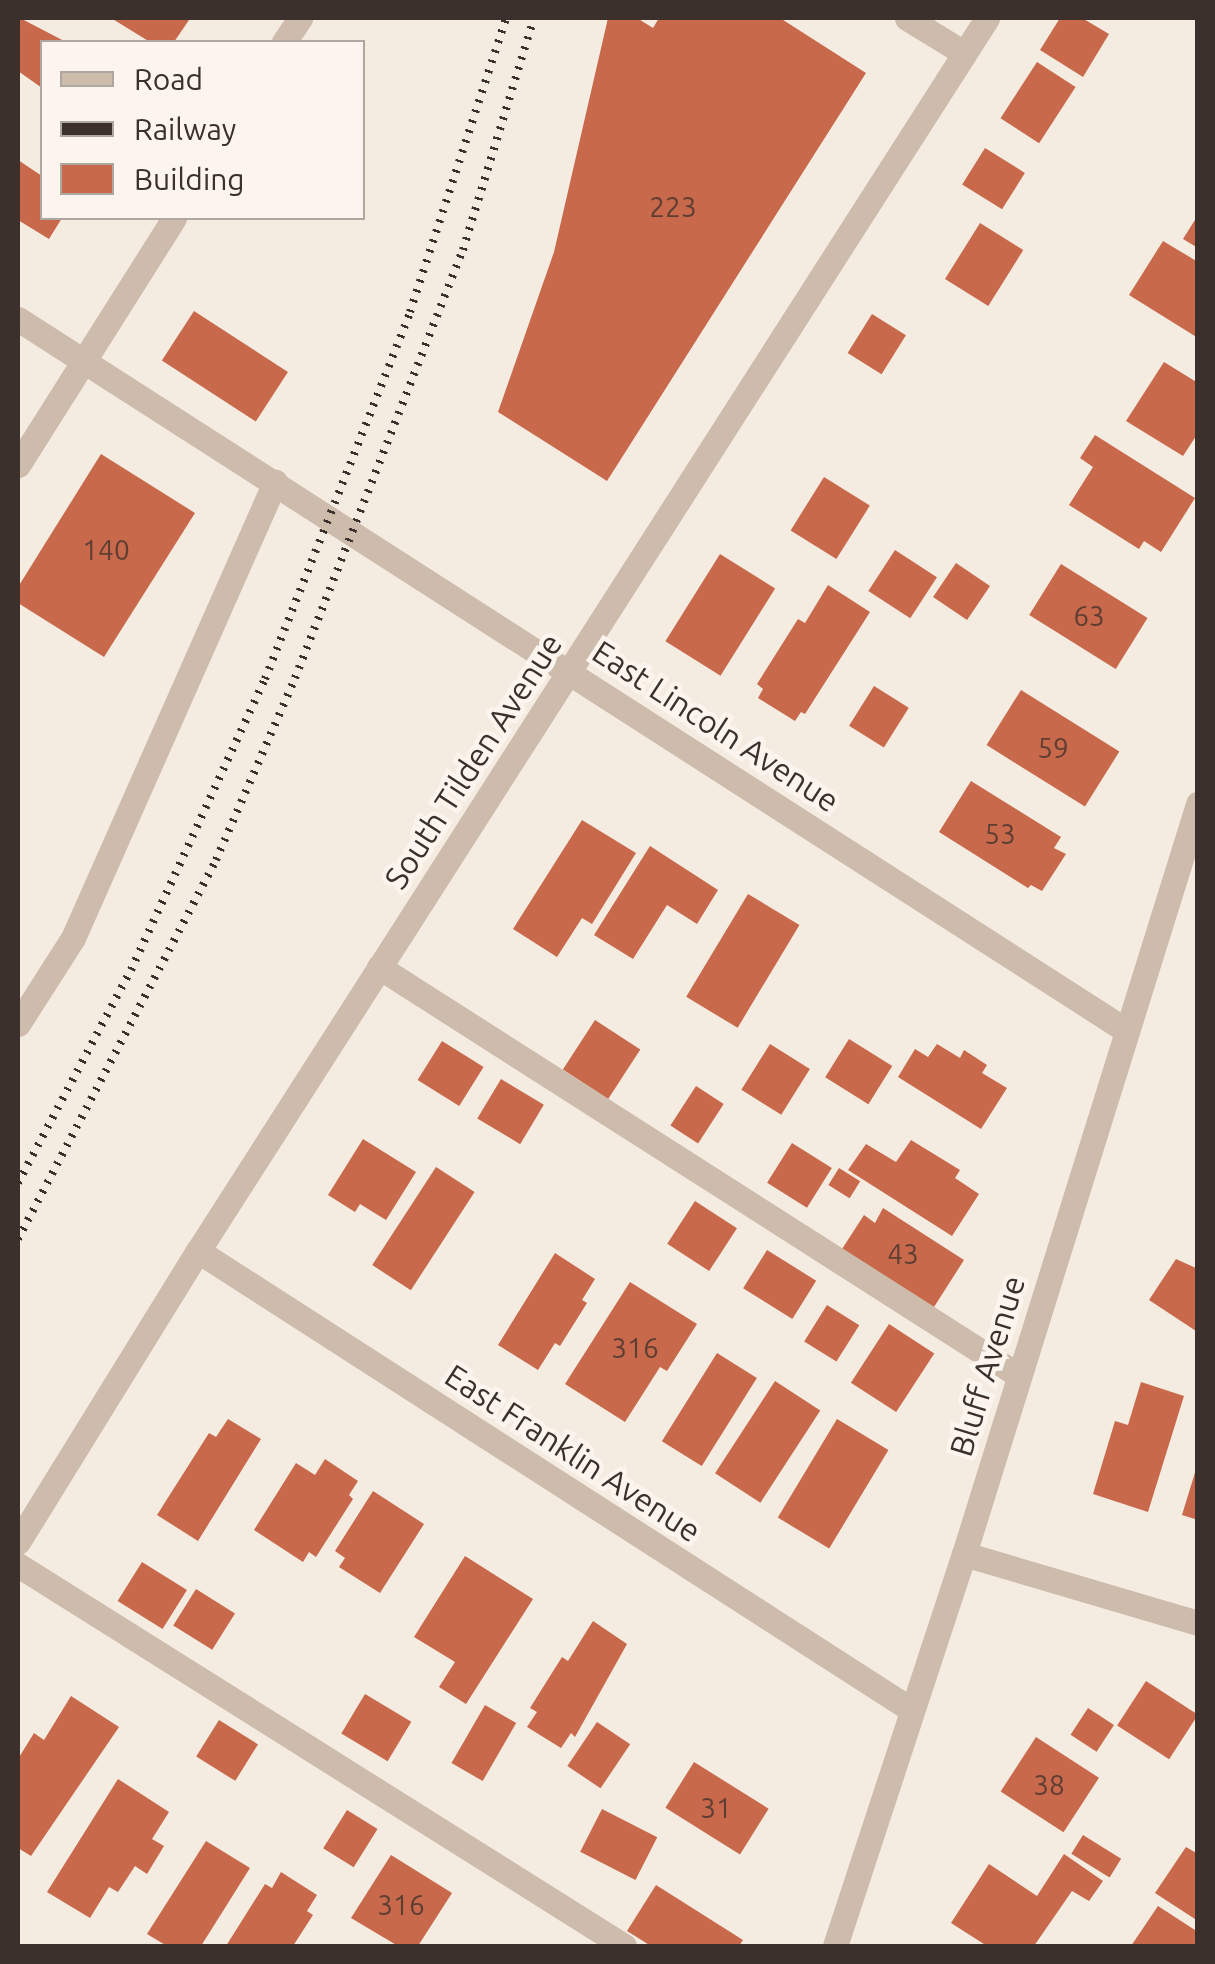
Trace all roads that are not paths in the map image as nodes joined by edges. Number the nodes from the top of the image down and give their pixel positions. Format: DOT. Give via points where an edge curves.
graph roads {
  1 [pos="300,18"];
  2 [pos="907,18"];
  3 [pos="987,18"];
  4 [pos="285,40"];
  5 [pos="964,53"];
  6 [pos="173,220"];
  7 [pos="18,319"];
  8 [pos="83,361"];
  9 [pos="18,465"];
  10 [pos="275,482"];
  11 [pos="569,670"];
  12 [pos="1198,804"];
  13 [pos="379,968"];
  14 [pos="18,1024"];
  15 [pos="1124,1030"];
  16 [pos="198,1251"];
  17 [pos="1018,1375"];
  18 [pos="18,1542"];
  19 [pos="964,1554"];
  20 [pos="18,1565"];
  21 [pos="1198,1624"];
  22 [pos="912,1710"];
  23 [pos="624,1946"];
  24 [pos="835,1946"];
  1 -- 4 [label="street"];
  2 -- 5 [label="street"];
  3 -- 5 [label="street, South Tilden Avenue"];
  5 -- 11 [label="street, South Tilden Avenue"];
  6 -- 8 [label="street"];
  7 -- 8 [label="street, East Lincoln Avenue"];
  8 -- 9 [label="street"];
  8 -- 10 [label="street, East Lincoln Avenue"];
  10 -- 11 [label="street, East Lincoln Avenue"];
  10 -- 14 [label="street" via="73,938"];
  11 -- 13 [label="street, South Tilden Avenue"];
  11 -- 15 [label="street, East Lincoln Avenue"];
  12 -- 15 [label="street, Bluff Avenue"];
  13 -- 16 [label="street, South Tilden Avenue"];
  13 -- 17 [label="street"];
  15 -- 17 [label="street, Bluff Avenue"];
  16 -- 18 [label="street, South Tilden Avenue"];
  16 -- 22 [label="street, East Franklin Avenue"];
  17 -- 19 [label="street, Bluff Avenue"];
  19 -- 21 [label="street"];
  19 -- 22 [label="street, Bluff Avenue"];
  20 -- 23 [label="street"];
  22 -- 24 [label="street, Bluff Avenue"];
}
